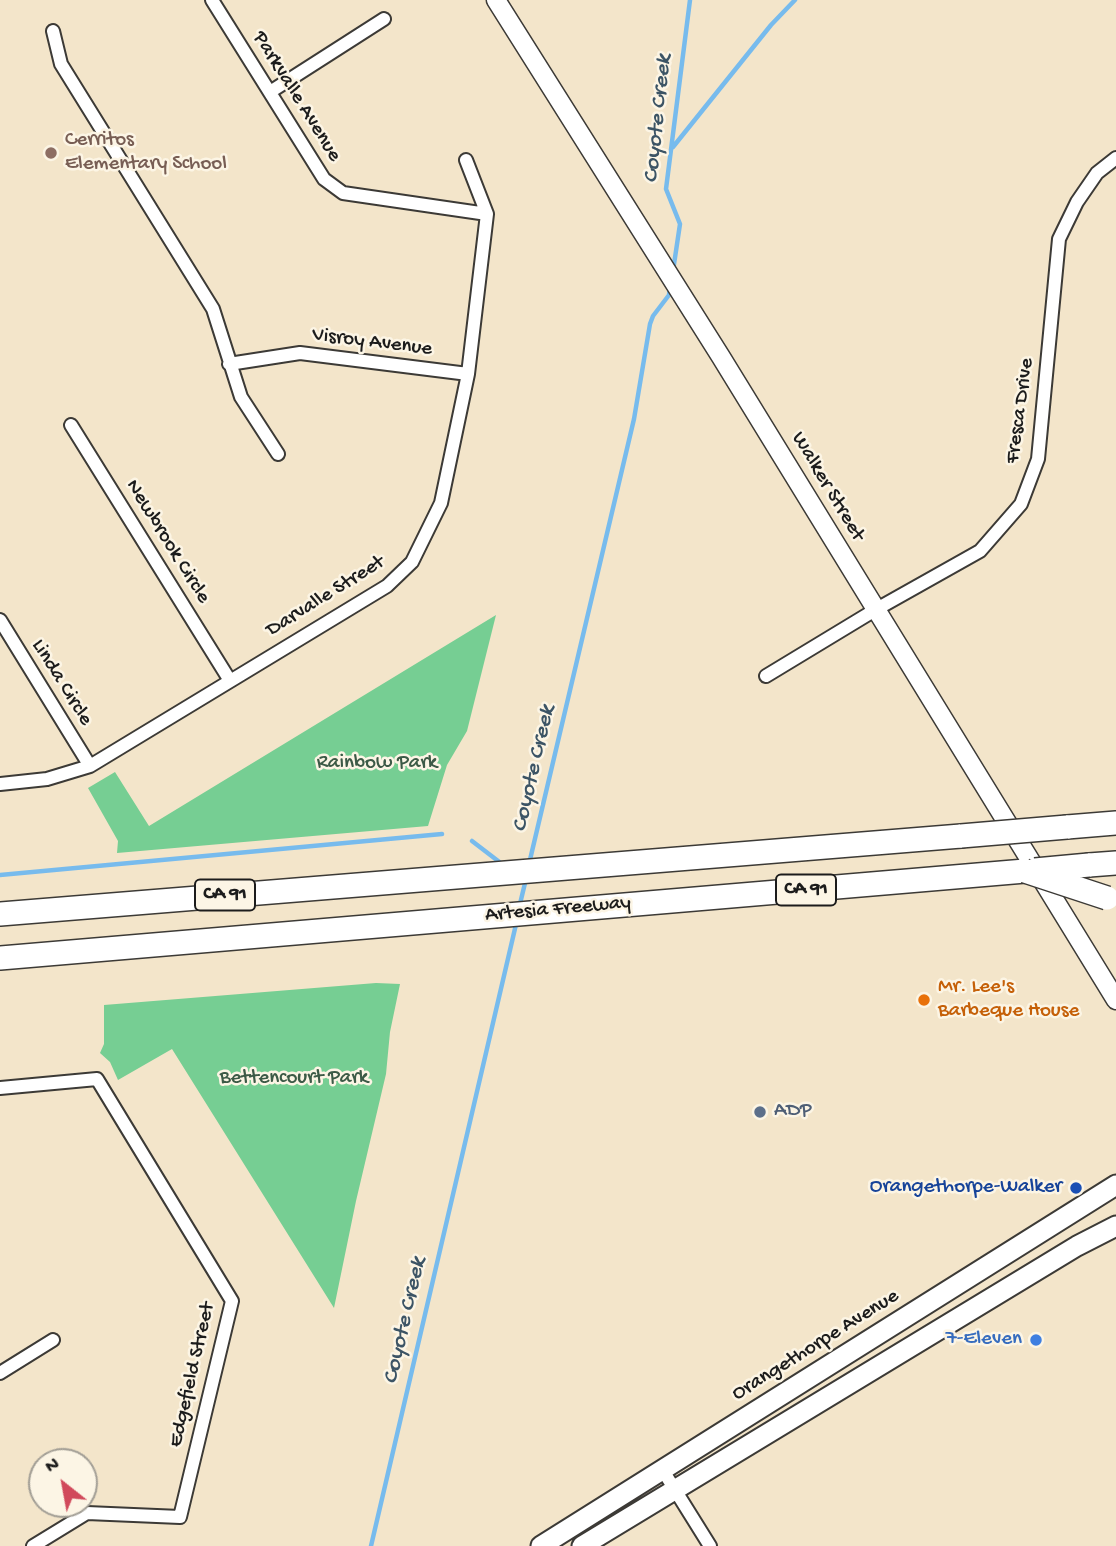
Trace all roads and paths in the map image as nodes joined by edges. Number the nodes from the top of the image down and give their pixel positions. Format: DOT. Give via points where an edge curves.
graph roads {
  1 [pos="212,0"];
  2 [pos="496,0"];
  3 [pos="384,19"];
  4 [pos="53,31"];
  5 [pos="270,92"];
  6 [pos="1116,158"];
  7 [pos="466,160"];
  8 [pos="487,214"];
  9 [pos="229,364"];
  10 [pos="468,374"];
  11 [pos="71,425"];
  12 [pos="278,453"];
  13 [pos="875,610"];
  14 [pos="0,620"];
  15 [pos="766,676"];
  16 [pos="229,679"];
  17 [pos="90,766"];
  18 [pos="0,784"];
  19 [pos="1116,823"];
  20 [pos="1116,863"];
  21 [pos="1025,871"];
  22 [pos="1112,898"];
  23 [pos="27,912"];
  24 [pos="0,914"];
  25 [pos="0,932"];
  26 [pos="0,947"];
  27 [pos="124,948"];
  28 [pos="0,958"];
  29 [pos="1116,1000"];
  30 [pos="0,1088"];
  31 [pos="1116,1185"];
  32 [pos="1116,1226"];
  33 [pos="54,1340"];
  34 [pos="0,1373"];
  35 [pos="662,1469"];
  36 [pos="676,1489"];
  37 [pos="33,1546"];
  38 [pos="541,1546"];
  39 [pos="582,1546"];
  40 [pos="710,1546"];
  1 -- 5 [label="street, Parkvalle Avenue"];
  2 -- 13 [label="main road, Walker Street"];
  3 -- 5 [label="street"];
  4 -- 9 [label="street" via="61,64 214,309"];
  5 -- 8 [label="street, Parkvalle Avenue" via="324,179 343,193"];
  6 -- 13 [label="street, Fresca Drive" via="1097,173 1059,239 1038,459 1021,504 981,551"];
  7 -- 8 [label="street, Darvalle Street"];
  8 -- 10 [label="street, Darvalle Street"];
  9 -- 10 [label="street, Visroy Avenue" via="300,353"];
  9 -- 12 [label="street" via="241,397"];
  10 -- 16 [label="street, Darvalle Street" via="441,503 412,562 387,586"];
  11 -- 16 [label="street, Newbrook Circle"];
  13 -- 15 [label="street, Fresca Drive"];
  13 -- 29 [label="main road, Walker Street"];
  14 -- 17 [label="street, Linda Circle"];
  16 -- 17 [label="street, Darvalle Street"];
  17 -- 18 [label="street, Darvalle Street" via="47,779"];
  19 -- 23 [label="highway, Artesia Freeway / CA 91, bridge"];
  20 -- 21 [label="highway, Artesia Freeway / CA 91, bridge"];
  21 -- 22 [label="highway, bridge"];
  21 -- 27 [label="highway, Artesia Freeway / CA 91"];
  23 -- 24 [label="highway, Artesia Freeway / CA 91"];
  23 -- 25 [label="highway"];
  26 -- 27 [label="highway" via="103,938"];
  27 -- 28 [label="highway, Artesia Freeway / CA 91"];
  30 -- 37 [label="street, Edgefield Street" via="97,1079 232,1301 180,1517 87,1513"];
  31 -- 35 [label="main road, Orangethorpe Avenue"];
  32 -- 36 [label="main road" via="1077,1245"];
  33 -- 34 [label="street"];
  35 -- 36 [label="street"];
  35 -- 38 [label="main road, Orangethorpe Avenue"];
  36 -- 39 [label="main road"];
  36 -- 40 [label="street"];
}
